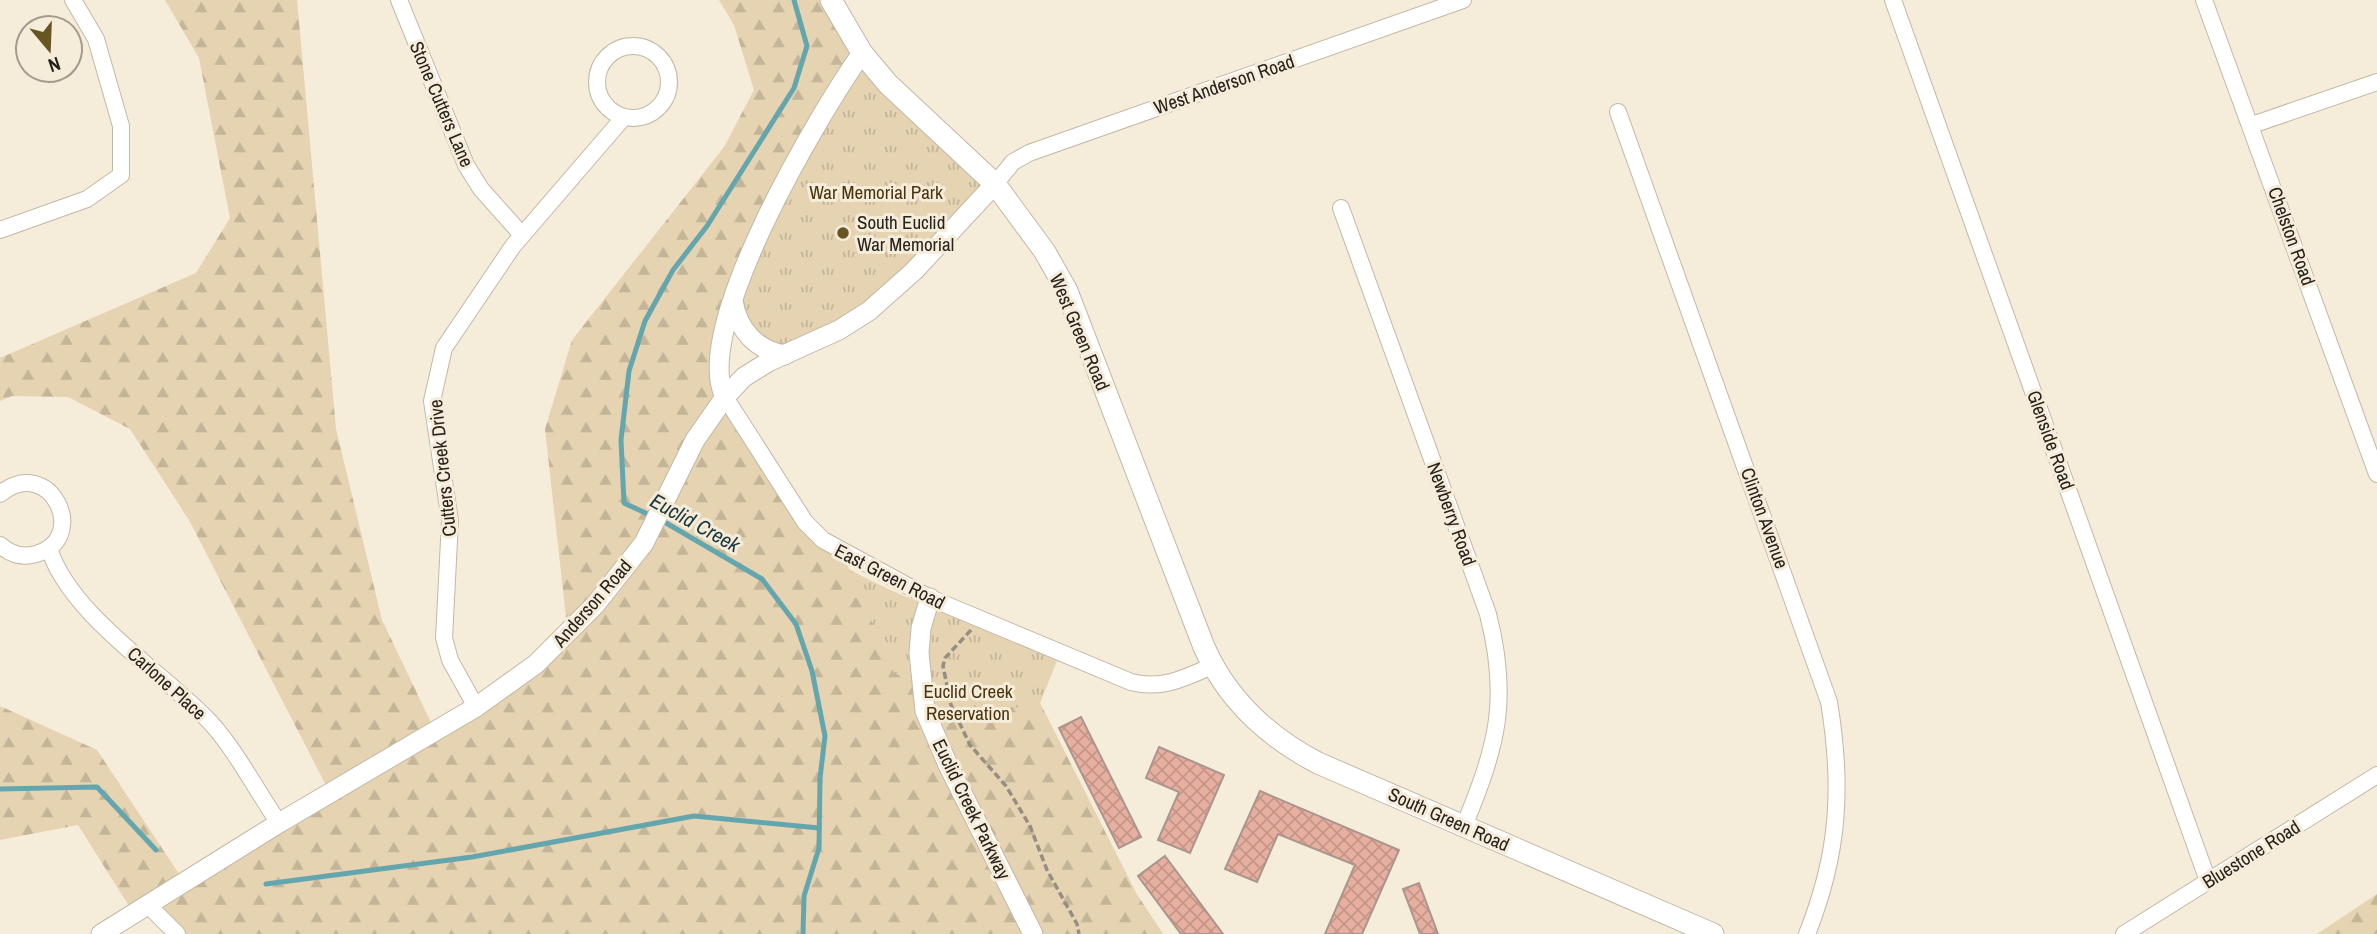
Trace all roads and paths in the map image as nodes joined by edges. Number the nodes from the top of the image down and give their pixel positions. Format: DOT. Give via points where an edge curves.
graph roads {
  1 [pos="73,0"];
  2 [pos="399,0"];
  3 [pos="831,0"];
  4 [pos="1463,0"];
  5 [pos="1893,0"];
  6 [pos="2204,0"];
  7 [pos="862,53"];
  8 [pos="2377,82"];
  9 [pos="1618,112"];
  10 [pos="624,117"];
  11 [pos="2252,125"];
  12 [pos="995,184"];
  13 [pos="1341,208"];
  14 [pos="0,230"];
  15 [pos="522,235"];
  16 [pos="732,300"];
  17 [pos="785,355"];
  18 [pos="725,397"];
  19 [pos="2377,474"];
  20 [pos="0,494"];
  21 [pos="0,545"];
  22 [pos="49,548"];
  23 [pos="930,598"];
  24 [pos="976,618"];
  25 [pos="1212,666"];
  26 [pos="476,707"];
  27 [pos="2377,775"];
  28 [pos="279,823"];
  29 [pos="1464,826"];
  30 [pos="2208,881"];
  31 [pos="148,905"];
  32 [pos="101,934"];
  33 [pos="177,934"];
  34 [pos="1034,934"];
  35 [pos="1079,934"];
  36 [pos="1713,934"];
  37 [pos="1807,934"];
  38 [pos="2124,934"];
  1 -- 14 [label="street" via="96,39 121,126 121,175 87,199"];
  2 -- 15 [label="street, Stone Cutters Lane" via="466,165"];
  3 -- 7 [label="main road"];
  4 -- 12 [label="street, West Anderson Road" via="1029,153 1013,162"];
  5 -- 30 [label="street, Glenside Road"];
  6 -- 11 [label="street, Chelston Road"];
  7 -- 12 [label="main road, West Green Road" via="909,106"];
  7 -- 16 [label="street, East Green Road" via="826,107 755,242"];
  8 -- 11 [label="street"];
  9 -- 37 [label="street, Clinton Avenue" via="1829,702 1837,760 1837,822 1833,853"];
  10 -- 10 [label="street" via="640,118 654,111 667,92 669,77 663,62 645,48 620,48 606,57 598,71 599,96 609,110"];
  10 -- 15 [label="street, Cutters Creek Drive"];
  11 -- 19 [label="street, Chelston Road"];
  12 -- 17 [label="street, Anderson Road" via="897,288 839,330"];
  12 -- 25 [label="main road, West Green Road" via="1045,252 1067,291"];
  13 -- 29 [label="street, Newberry Road" via="1496,642 1501,697 1498,728"];
  15 -- 26 [label="street, Cutters Creek Drive" via="443,348 432,401 450,521 444,638 450,660"];
  16 -- 17 [label="street" via="739,320 759,348"];
  16 -- 18 [label="street, East Green Road" via="718,377"];
  17 -- 18 [label="street, Anderson Road" via="756,368"];
  18 -- 23 [label="street, East Green Road" via="805,522 823,540"];
  18 -- 26 [label="street, Anderson Road" via="695,440 644,543 568,635 528,671"];
  20 -- 22 [label="street" via="15,485 33,484 56,499 62,524"];
  21 -- 22 [label="street" via="24,556"];
  22 -- 28 [label="street, Carlone Place" via="60,572 100,622 211,723"];
  23 -- 24 [label="street, East Green Road"];
  23 -- 34 [label="street, Euclid Creek Parkway" via="920,628 925,711"];
  24 -- 25 [label="street, East Green Road" via="1144,685 1166,684"];
  24 -- 35 [label="path" via="969,635 945,658 951,705 970,745 1006,786 1030,826"];
  25 -- 29 [label="main road, South Green Road" via="1245,709 1294,751"];
  26 -- 28 [label="street, Anderson Road"];
  27 -- 30 [label="street, Bluestone Road"];
  28 -- 31 [label="street, Anderson Road"];
  29 -- 36 [label="main road, South Green Road"];
  30 -- 38 [label="street, Bluestone Road"];
  31 -- 32 [label="street, Anderson Road"];
  31 -- 33 [label="street"];
}
